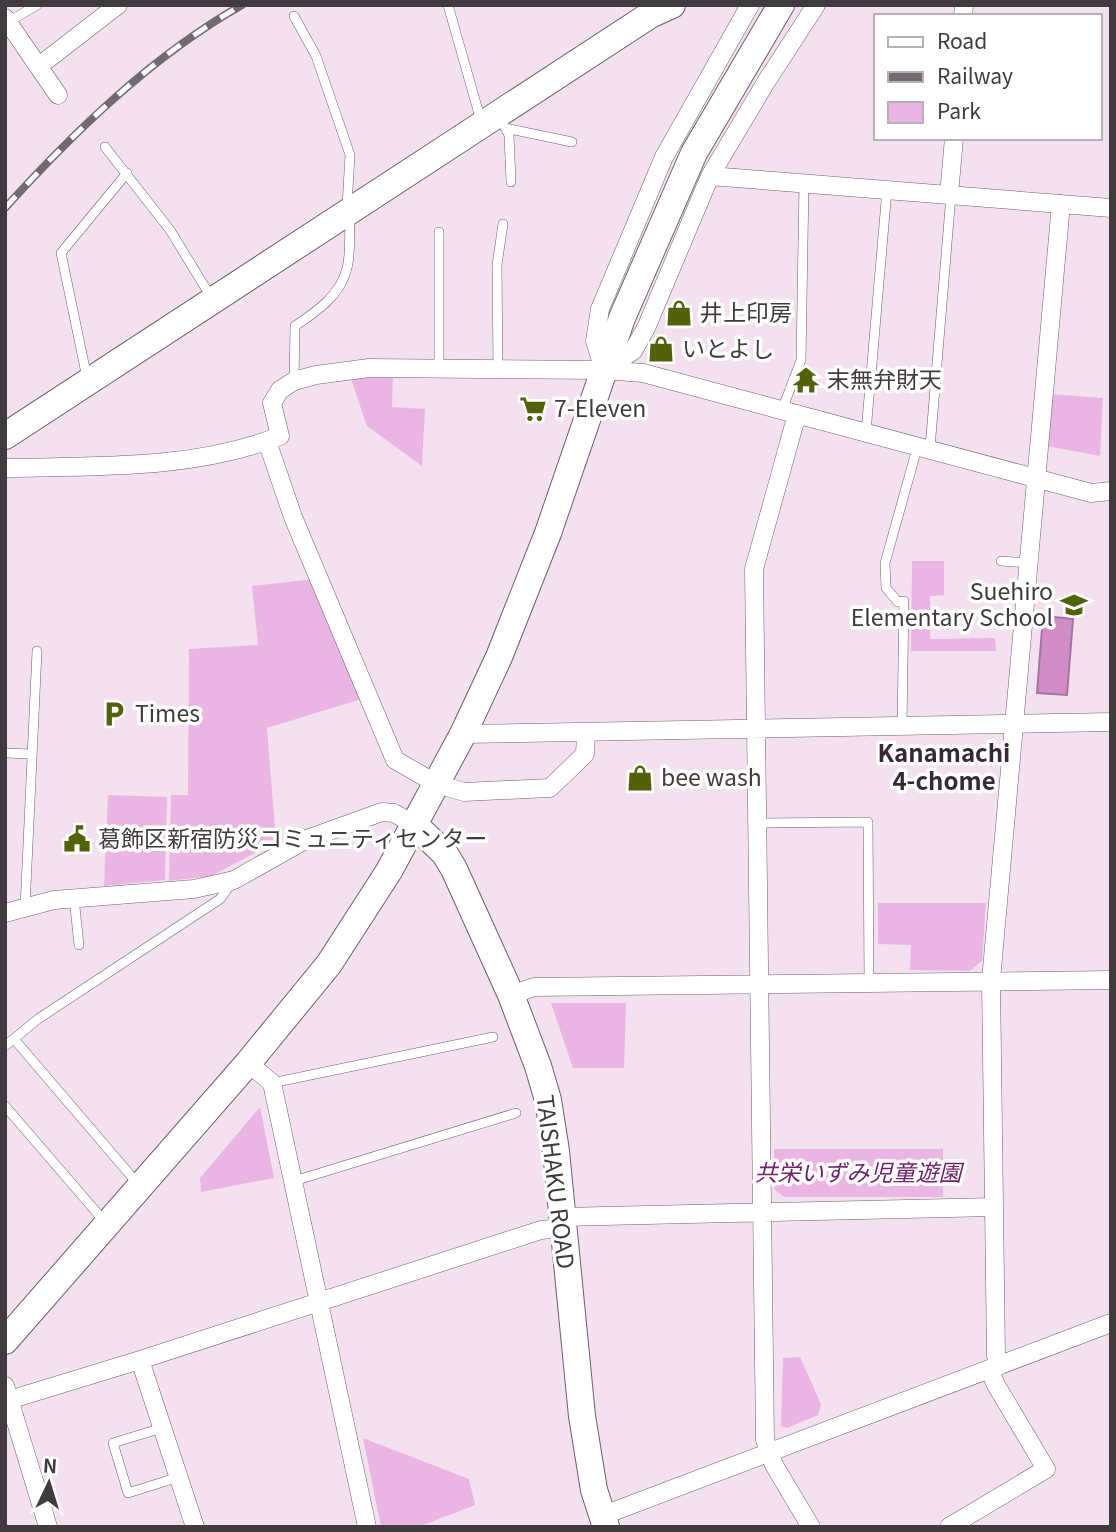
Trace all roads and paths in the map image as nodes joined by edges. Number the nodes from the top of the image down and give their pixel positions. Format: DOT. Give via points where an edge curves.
graph roads {
  1 [pos="37,5"];
  2 [pos="118,5"];
  3 [pos="448,5"];
  4 [pos="672,5"];
  5 [pos="750,5"];
  6 [pos="781,5"];
  7 [pos="816,5"];
  8 [pos="294,16"];
  9 [pos="7,20"];
  10 [pos="39,66"];
  11 [pos="58,95"];
  12 [pos="495,122"];
  13 [pos="954,140"];
  14 [pos="572,142"];
  15 [pos="105,147"];
  16 [pos="127,173"];
  17 [pos="710,176"];
  18 [pos="511,182"];
  19 [pos="804,184"];
  20 [pos="887,190"];
  21 [pos="950,195"];
  22 [pos="1061,204"];
  23 [pos="1111,208"];
  24 [pos="349,213"];
  25 [pos="503,224"];
  26 [pos="439,232"];
  27 [pos="214,301"];
  28 [pos="439,369"];
  29 [pos="498,370"];
  30 [pos="604,370"];
  31 [pos="294,381"];
  32 [pos="88,383"];
  33 [pos="790,412"];
  34 [pos="866,432"];
  35 [pos="5,436"];
  36 [pos="267,441"];
  37 [pos="924,447"];
  38 [pos="5,468"];
  39 [pos="1037,479"];
  40 [pos="1111,491"];
  41 [pos="1001,561"];
  42 [pos="1030,563"];
  43 [pos="37,651"];
  44 [pos="1111,722"];
  45 [pos="1014,723"];
  46 [pos="902,725"];
  47 [pos="755,727"];
  48 [pos="586,733"];
  49 [pos="463,734"];
  50 [pos="5,753"];
  51 [pos="31,754"];
  52 [pos="437,784"];
  53 [pos="756,822"];
  54 [pos="415,825"];
  55 [pos="234,880"];
  56 [pos="74,898"];
  57 [pos="25,908"];
  58 [pos="5,913"];
  59 [pos="79,945"];
  60 [pos="991,980"];
  61 [pos="1111,980"];
  62 [pos="869,982"];
  63 [pos="759,984"];
  64 [pos="511,995"];
  65 [pos="493,1037"];
  66 [pos="14,1039"];
  67 [pos="5,1046"];
  68 [pos="248,1063"];
  69 [pos="272,1083"];
  70 [pos="5,1106"];
  71 [pos="516,1112"];
  72 [pos="295,1181"];
  73 [pos="140,1186"];
  74 [pos="994,1208"];
  75 [pos="763,1214"];
  76 [pos="562,1222"];
  77 [pos="107,1224"];
  78 [pos="320,1301"];
  79 [pos="1111,1323"];
  80 [pos="5,1340"];
  81 [pos="140,1360"];
  82 [pos="994,1368"];
  83 [pos="7,1394"];
  84 [pos="162,1428"];
  85 [pos="768,1453"];
  86 [pos="179,1477"];
  87 [pos="599,1524"];
  88 [pos="805,1525"];
  89 [pos="48,1527"];
  90 [pos="195,1527"];
  91 [pos="367,1527"];
  92 [pos="949,1527"];
  1 -- 9 [label="lane"];
  2 -- 10 [label="street"];
  3 -- 12 [label="lane"];
  4 -- 12 [label="street" via="650,15"];
  5 -- 30 [label="street" via="664,157 600,309 595,341"];
  6 -- 30 [label="street" via="694,153"];
  7 -- 17 [label="street"];
  8 -- 24 [label="lane" via="316,56 350,155"];
  9 -- 10 [label="street"];
  10 -- 11 [label="street"];
  12 -- 14 [label="lane"];
  12 -- 18 [label="lane" via="509,135"];
  12 -- 24 [label="street"];
  13 -- 21 [label="street"];
  15 -- 16 [label="lane"];
  16 -- 27 [label="lane" via="170,230"];
  16 -- 32 [label="lane" via="61,253"];
  17 -- 19 [label="street"];
  17 -- 30 [label="street" via="646,328 633,351"];
  19 -- 20 [label="street"];
  19 -- 33 [label="lane" via="801,360"];
  20 -- 21 [label="street"];
  20 -- 34 [label="lane"];
  21 -- 22 [label="street"];
  21 -- 37 [label="lane"];
  22 -- 23 [label="street"];
  22 -- 39 [label="street"];
  24 -- 27 [label="street"];
  24 -- 31 [label="lane" via="347,268 341,282 323,306 295,326"];
  25 -- 29 [label="lane" via="497,265"];
  26 -- 28 [label="lane"];
  27 -- 32 [label="street"];
  28 -- 29 [label="street"];
  28 -- 31 [label="street" via="369,368"];
  29 -- 30 [label="street"];
  30 -- 33 [label="street" via="643,373"];
  30 -- 49 [label="street" via="529,585"];
  31 -- 36 [label="street" via="272,403 279,436"];
  32 -- 35 [label="street"];
  33 -- 34 [label="street"];
  33 -- 47 [label="street" via="754,569"];
  34 -- 37 [label="street"];
  36 -- 38 [label="street" via="139,465"];
  36 -- 52 [label="street" via="293,517 395,761"];
  37 -- 39 [label="street"];
  37 -- 46 [label="lane" via="885,563 886,588 898,602 904,601"];
  39 -- 40 [label="street" via="1091,493"];
  39 -- 42 [label="street"];
  41 -- 42 [label="lane"];
  42 -- 45 [label="street"];
  43 -- 51 [label="lane"];
  44 -- 45 [label="street"];
  45 -- 46 [label="street"];
  45 -- 60 [label="street"];
  46 -- 47 [label="street"];
  47 -- 48 [label="street"];
  47 -- 53 [label="street"];
  48 -- 49 [label="street"];
  48 -- 52 [label="street" via="585,754 550,788 464,792"];
  49 -- 52 [label="street"];
  50 -- 51 [label="lane"];
  51 -- 57 [label="lane"];
  52 -- 54 [label="street"];
  53 -- 62 [label="lane" via="868,822"];
  53 -- 63 [label="street"];
  54 -- 55 [label="street" via="382,812 307,839"];
  54 -- 64 [label="street, TAISHAKU ROAD" via="454,869"];
  54 -- 68 [label="street" via="329,964"];
  55 -- 56 [label="street" via="194,889"];
  55 -- 66 [label="lane" via="220,899"];
  56 -- 57 [label="street"];
  56 -- 59 [label="lane"];
  57 -- 58 [label="street"];
  60 -- 61 [label="street"];
  60 -- 62 [label="street"];
  60 -- 74 [label="street"];
  62 -- 63 [label="street"];
  63 -- 64 [label="street" via="534,987"];
  63 -- 75 [label="street"];
  64 -- 76 [label="street, TAISHAKU ROAD" via="548,1100"];
  65 -- 69 [label="lane"];
  66 -- 67 [label="lane"];
  66 -- 73 [label="lane"];
  68 -- 69 [label="street"];
  68 -- 73 [label="street"];
  69 -- 72 [label="street"];
  70 -- 77 [label="lane"];
  71 -- 72 [label="lane"];
  72 -- 78 [label="street"];
  73 -- 77 [label="street"];
  74 -- 75 [label="street"];
  74 -- 82 [label="street"];
  75 -- 76 [label="street"];
  75 -- 85 [label="street"];
  76 -- 78 [label="street"];
  76 -- 87 [label="street, TAISHAKU ROAD" via="582,1416"];
  77 -- 80 [label="street"];
  78 -- 81 [label="street"];
  78 -- 91 [label="street"];
  79 -- 82 [label="street"];
  81 -- 83 [label="street"];
  81 -- 84 [label="street"];
  82 -- 85 [label="street"];
  82 -- 92 [label="street" via="996,1384 1046,1469"];
  83 -- 89 [label="street"];
  84 -- 86 [label="street"];
  84 -- 86 [label="lane" via="113,1443 128,1493"];
  85 -- 87 [label="street" via="604,1515"];
  85 -- 88 [label="street"];
  86 -- 90 [label="street"];
}
